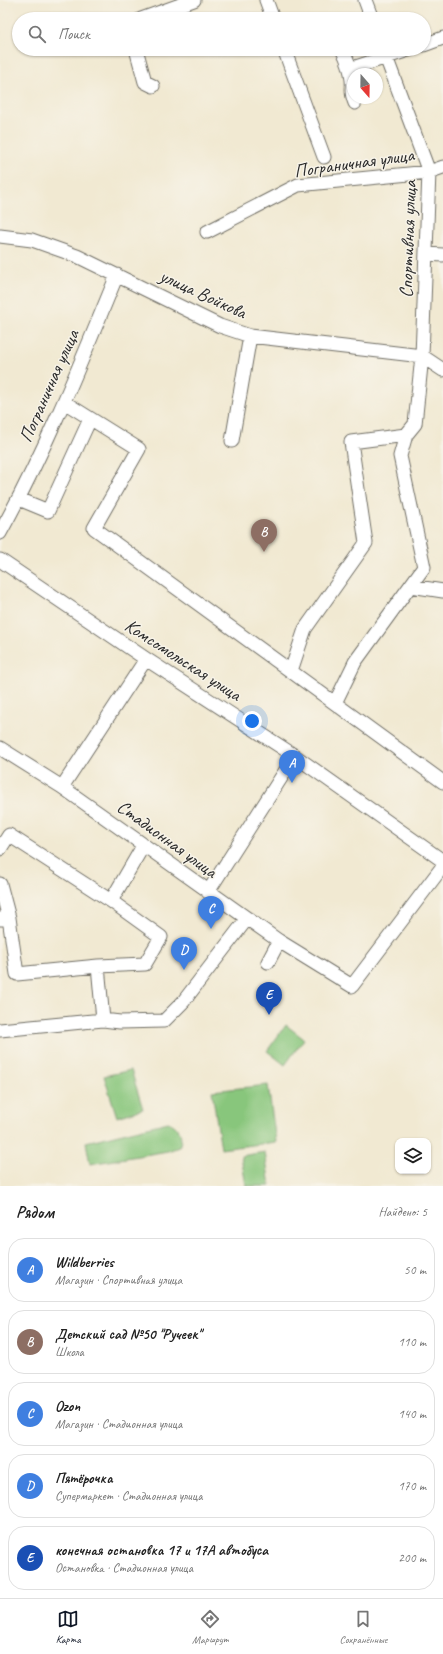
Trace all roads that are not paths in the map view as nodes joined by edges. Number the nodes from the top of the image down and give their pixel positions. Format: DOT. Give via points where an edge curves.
graph roads {
  1 [pos="194,0"];
  2 [pos="266,0"];
  3 [pos="365,0"];
  4 [pos="161,12"];
  5 [pos="270,12"];
  6 [pos="369,12"];
  7 [pos="443,38"];
  8 [pos="431,42"];
  9 [pos="138,56"];
  10 [pos="287,56"];
  11 [pos="345,56"];
  12 [pos="378,56"];
  13 [pos="386,56"];
  14 [pos="350,68"];
  15 [pos="352,68"];
  16 [pos="153,86"];
  17 [pos="324,157"];
  18 [pos="443,167"];
  19 [pos="429,172"];
  20 [pos="207,232"];
  21 [pos="0,236"];
  22 [pos="426,254"];
  23 [pos="443,255"];
  24 [pos="117,275"];
  25 [pos="250,336"];
  26 [pos="422,356"];
  27 [pos="443,370"];
  28 [pos="64,402"];
  29 [pos="90,419"];
  30 [pos="406,435"];
  31 [pos="232,441"];
  32 [pos="19,499"];
  33 [pos="2,525"];
  34 [pos="0,560"];
  35 [pos="410,586"];
  36 [pos="443,591"];
  37 [pos="146,659"];
  38 [pos="291,671"];
  39 [pos="335,703"];
  40 [pos="0,748"];
  41 [pos="295,756"];
  42 [pos="443,782"];
  43 [pos="62,787"];
  44 [pos="143,846"];
  45 [pos="0,849"];
  46 [pos="443,862"];
  47 [pos="443,866"];
  48 [pos="0,884"];
  49 [pos="208,892"];
  50 [pos="111,901"];
  51 [pos="4,918"];
  52 [pos="246,920"];
  53 [pos="279,942"];
  54 [pos="268,962"];
  55 [pos="98,966"];
  56 [pos="103,1020"];
  57 [pos="0,1030"];
  1 -- 4 [label="street"];
  2 -- 5 [label="street"];
  3 -- 6 [label="street"];
  7 -- 8 [label="street"];
  9 -- 16 [label="street" via="145,82"];
  10 -- 17 [label="street"];
  11 -- 14 [label="street"];
  12 -- 15 [label="street"];
  13 -- 19 [label="street, Спортивная улица"];
  18 -- 19 [label="street, Пограничная улица"];
  19 -- 20 [label="street, Пограничная улица" via="298,185"];
  19 -- 22 [label="street, Спортивная улица"];
  21 -- 24 [label="street, улица Войкова" via="32,240 77,256"];
  22 -- 23 [label="street"];
  22 -- 26 [label="street, Спортивная улица"];
  24 -- 25 [label="street, улица Войкова" via="220,326"];
  24 -- 28 [label="street, Пограничная улица"];
  25 -- 26 [label="street, улица Войкова"];
  25 -- 31 [label="street"];
  26 -- 27 [label="street"];
  26 -- 30 [label="street, Спортивная улица" via="415,424"];
  28 -- 29 [label="street"];
  28 -- 32 [label="street, Пограничная улица"];
  29 -- 32 [label="street" via="48,511"];
  29 -- 38 [label="street" via="139,449 94,528"];
  30 -- 35 [label="street, Спортивная улица" via="400,456 424,567"];
  30 -- 38 [label="street" via="351,442 366,543 305,629"];
  32 -- 33 [label="street, Пограничная улица"];
  34 -- 37 [label="street, Комсомольская улица"];
  35 -- 36 [label="street"];
  35 -- 39 [label="street, Спортивная улица" via="355,662"];
  37 -- 41 [label="street, Комсомольская улица"];
  37 -- 43 [label="street"];
  38 -- 39 [label="street"];
  39 -- 42 [label="street"];
  40 -- 43 [label="street, Стадионная улица"];
  41 -- 46 [label="street, Комсомольская улица"];
  41 -- 49 [label="street"];
  43 -- 44 [label="street, Стадионная улица"];
  44 -- 49 [label="street, Стадионная улица"];
  44 -- 50 [label="street"];
  45 -- 50 [label="street" via="9,835"];
  47 -- 53 [label="street, Стадионная улица" via="352,986"];
  48 -- 51 [label="street"];
  49 -- 52 [label="street, Стадионная улица"];
  50 -- 55 [label="street" via="161,937 145,964"];
  51 -- 55 [label="street" via="17,974"];
  52 -- 53 [label="street, Стадионная улица"];
  52 -- 56 [label="street" via="183,1002 164,1021"];
  53 -- 54 [label="street"];
  55 -- 56 [label="street"];
  56 -- 57 [label="street"];
}
